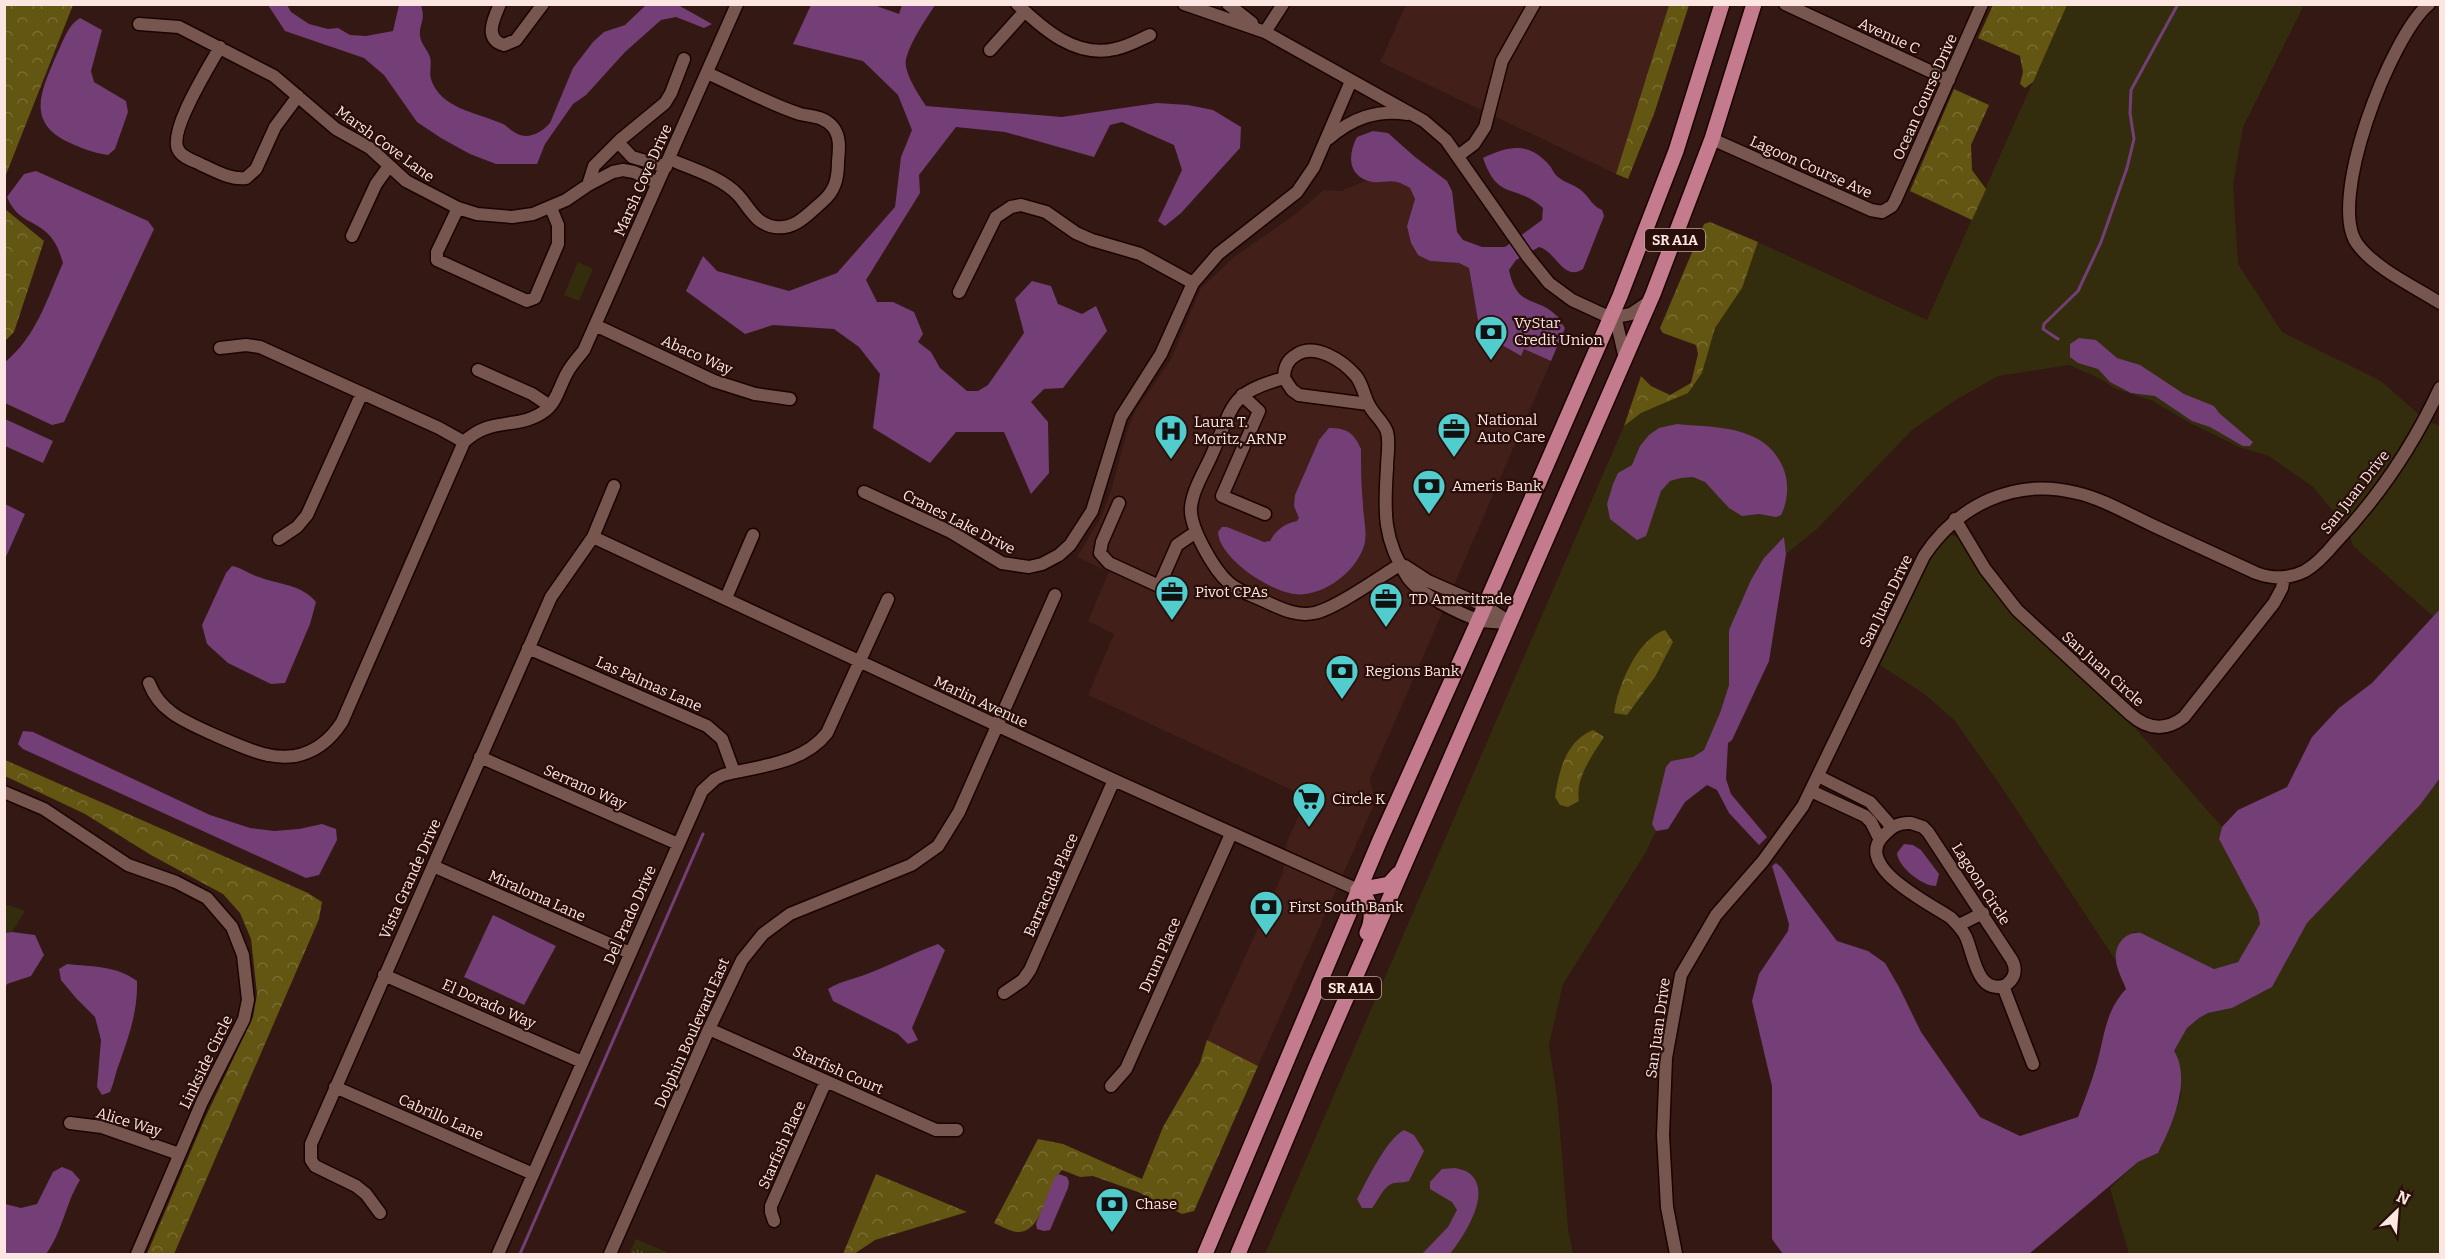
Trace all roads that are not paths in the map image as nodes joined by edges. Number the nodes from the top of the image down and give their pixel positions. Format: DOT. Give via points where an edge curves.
graph roads {
  1 [pos="500,4"];
  2 [pos="543,4"];
  3 [pos="737,4"];
  4 [pos="1184,4"];
  5 [pos="1228,4"];
  6 [pos="1283,4"];
  7 [pos="1534,4"];
  8 [pos="1722,4"];
  9 [pos="1754,4"];
  10 [pos="1785,4"];
  11 [pos="1982,4"];
  12 [pos="2429,4"];
  13 [pos="1021,8"];
  14 [pos="139,24"];
  15 [pos="1265,32"];
  16 [pos="1150,35"];
  17 [pos="220,47"];
  18 [pos="990,50"];
  19 [pos="684,59"];
  20 [pos="707,73"];
  21 [pos="1949,80"];
  22 [pos="1351,81"];
  23 [pos="298,96"];
  24 [pos="1413,115"];
  25 [pos="1712,139"];
  26 [pos="1325,141"];
  27 [pos="618,142"];
  28 [pos="630,156"];
  29 [pos="1458,156"];
  30 [pos="667,163"];
  31 [pos="389,166"];
  32 [pos="623,170"];
  33 [pos="658,183"];
  34 [pos="588,185"];
  35 [pos="1895,201"];
  36 [pos="458,208"];
  37 [pos="551,208"];
  38 [pos="352,236"];
  39 [pos="1193,284"];
  40 [pos="959,292"];
  41 [pos="1650,300"];
  42 [pos="2440,303"];
  43 [pos="1611,318"];
  44 [pos="595,325"];
  45 [pos="220,348"];
  46 [pos="1625,361"];
  47 [pos="478,370"];
  48 [pos="1284,378"];
  49 [pos="2440,388"];
  50 [pos="362,393"];
  51 [pos="1242,395"];
  52 [pos="790,399"];
  53 [pos="1368,404"];
  54 [pos="550,406"];
  55 [pos="464,442"];
  56 [pos="614,486"];
  57 [pos="864,492"];
  58 [pos="1119,503"];
  59 [pos="1265,514"];
  60 [pos="1955,519"];
  61 [pos="1196,532"];
  62 [pos="753,535"];
  63 [pos="593,537"];
  64 [pos="279,539"];
  65 [pos="1401,564"];
  66 [pos="2284,577"];
  67 [pos="1055,596"];
  68 [pos="726,598"];
  69 [pos="888,599"];
  70 [pos="1482,613"];
  71 [pos="1510,623"];
  72 [pos="528,648"];
  73 [pos="860,660"];
  74 [pos="149,683"];
  75 [pos="997,725"];
  76 [pos="480,757"];
  77 [pos="734,772"];
  78 [pos="1818,777"];
  79 [pos="1114,780"];
  80 [pos="1811,791"];
  81 [pos="4,792"];
  82 [pos="1859,796"];
  83 [pos="1853,809"];
  84 [pos="1892,826"];
  85 [pos="1231,834"];
  86 [pos="1880,840"];
  87 [pos="678,844"];
  88 [pos="432,866"];
  89 [pos="1403,868"];
  90 [pos="1358,890"];
  91 [pos="1983,913"];
  92 [pos="1959,925"];
  93 [pos="630,953"];
  94 [pos="384,975"];
  95 [pos="2003,986"];
  96 [pos="1004,993"];
  97 [pos="709,1029"];
  98 [pos="582,1062"];
  99 [pos="2032,1064"];
  100 [pos="1317,1065"];
  101 [pos="826,1081"];
  102 [pos="1111,1086"];
  103 [pos="335,1087"];
  104 [pos="70,1123"];
  105 [pos="957,1130"];
  106 [pos="179,1154"];
  107 [pos="533,1174"];
  108 [pos="380,1213"];
  109 [pos="774,1221"];
  110 [pos="137,1254"];
  111 [pos="498,1254"];
  112 [pos="610,1254"];
  113 [pos="1205,1254"];
  114 [pos="1238,1254"];
  115 [pos="1676,1254"];
  1 -- 2 [label="street" via="491,33 504,45 516,40"];
  3 -- 20 [label="street, Marsh Cove Drive"];
  4 -- 15 [label="street"];
  5 -- 15 [label="street"];
  6 -- 15 [label="street"];
  7 -- 29 [label="street" via="1502,61 1485,127 1474,144"];
  8 -- 43 [label="main road, SR A1A" via="1676,151"];
  9 -- 25 [label="main road, SR A1A"];
  10 -- 21 [label="street, Avenue C"];
  11 -- 21 [label="street, Ocean Course Drive"];
  12 -- 42 [label="street" via="2403,36 2380,82 2352,176 2348,222 2357,245"];
  13 -- 16 [label="street" via="1060,40 1091,50 1116,49"];
  13 -- 18 [label="street"];
  14 -- 17 [label="street, Marsh Cove Lane" via="179,27"];
  15 -- 22 [label="street"];
  17 -- 23 [label="street, Marsh Cove Lane" via="274,76"];
  17 -- 23 [label="street" via="176,136 175,144 181,154 231,178 246,178 256,169 275,127"];
  19 -- 27 [label="street" via="665,103"];
  20 -- 30 [label="street, Marsh Cove Drive"];
  20 -- 30 [label="street" via="832,125 840,144 835,187 801,220 792,225 773,226 755,218 739,196 722,182"];
  21 -- 35 [label="street, Ocean Course Drive"];
  22 -- 24 [label="street"];
  22 -- 26 [label="street, Cranes Lake Drive"];
  23 -- 31 [label="street, Marsh Cove Lane"];
  24 -- 26 [label="street, Cranes Lake Drive" via="1371,114 1350,122"];
  24 -- 29 [label="street" via="1434,128"];
  25 -- 35 [label="street, Lagoon Course Ave" via="1871,210 1882,212"];
  25 -- 41 [label="main road, SR A1A"];
  26 -- 39 [label="street, Cranes Lake Drive" via="1297,192 1218,254"];
  27 -- 28 [label="street"];
  27 -- 34 [label="street" via="594,166"];
  28 -- 30 [label="street"];
  28 -- 32 [label="street"];
  29 -- 43 [label="street" via="1550,284"];
  30 -- 33 [label="street, Marsh Cove Drive"];
  31 -- 36 [label="street, Marsh Cove Lane" via="406,182"];
  31 -- 38 [label="street" via="376,184"];
  32 -- 33 [label="street"];
  32 -- 34 [label="street, Marsh Cove Lane"];
  33 -- 44 [label="street, Marsh Cove Drive"];
  34 -- 37 [label="street, Marsh Cove Lane"];
  36 -- 37 [label="street, Marsh Cove Lane" via="493,217 512,217"];
  36 -- 37 [label="street" via="437,260 527,302 534,298 558,244 558,225"];
  39 -- 40 [label="street" via="1140,254 1092,240 1046,212 1022,205 1003,210 996,217"];
  39 -- 57 [label="street, Cranes Lake Drive" via="1161,354 1121,417 1092,511 1059,555 1029,567 1002,563 951,532"];
  41 -- 43 [label="street" via="1631,314"];
  41 -- 46 [label="main road, SR A1A"];
  43 -- 46 [label="street" via="1620,330"];
  43 -- 70 [label="main road, SR A1A"];
  44 -- 52 [label="street, Abaco Way" via="714,381 754,394"];
  44 -- 54 [label="street, Marsh Cove Drive"];
  45 -- 50 [label="street" via="260,347"];
  46 -- 71 [label="main road, SR A1A"];
  47 -- 54 [label="street"];
  48 -- 51 [label="street" via="1256,386"];
  48 -- 53 [label="street" via="1299,395"];
  48 -- 53 [label="street" via="1285,367 1294,355 1318,351 1356,376"];
  49 -- 66 [label="street, San Juan Drive" via="2408,447 2366,508 2319,561 2307,570"];
  50 -- 55 [label="street"];
  50 -- 64 [label="street" via="307,515"];
  51 -- 59 [label="street" via="1259,411 1222,496"];
  51 -- 61 [label="street" via="1228,416 1193,498"];
  53 -- 65 [label="street" via="1386,429 1385,521"];
  54 -- 55 [label="street" via="531,418 483,429"];
  55 -- 74 [label="street" via="342,722 326,741 314,750 296,755 260,753 177,717 154,696"];
  56 -- 63 [label="street, Vista Grande Drive"];
  58 -- 61 [label="street" via="1100,553 1109,563 1159,586 1177,545"];
  60 -- 66 [label="street, San Juan Drive" via="2005,493 2059,489 2094,498 2256,573"];
  60 -- 66 [label="street, San Juan Circle" via="2017,610 2139,722 2156,728 2171,726 2184,717 2274,603"];
  60 -- 78 [label="street, San Juan Drive" via="1924,556"];
  61 -- 65 [label="street" via="1231,585 1300,614 1328,608"];
  62 -- 68 [label="street"];
  63 -- 68 [label="street, Marlin Avenue"];
  63 -- 72 [label="street, Vista Grande Drive" via="551,597"];
  65 -- 70 [label="street"];
  67 -- 75 [label="street, Dolphin Boulevard East"];
  68 -- 73 [label="street, Marlin Avenue"];
  69 -- 73 [label="street, Del Prado Drive"];
  70 -- 71 [label="street"];
  70 -- 90 [label="main road, SR A1A"];
  71 -- 89 [label="main road, SR A1A"];
  72 -- 76 [label="street, Vista Grande Drive"];
  72 -- 77 [label="street, Las Palmas Lane" via="707,726 722,738"];
  73 -- 75 [label="street, Marlin Avenue"];
  73 -- 77 [label="street, Del Prado Drive" via="822,739 781,762"];
  75 -- 79 [label="street, Marlin Avenue"];
  75 -- 97 [label="street, Dolphin Boulevard East" via="953,824 938,846 911,865 801,908 772,926 742,960"];
  76 -- 87 [label="street, Serrano Way"];
  76 -- 88 [label="street, Vista Grande Drive"];
  77 -- 87 [label="street, Del Prado Drive" via="715,779 702,791"];
  78 -- 80 [label="street, San Juan Drive"];
  78 -- 82 [label="street"];
  79 -- 85 [label="street, Marlin Avenue"];
  79 -- 96 [label="street, Barracuda Place" via="1030,970"];
  80 -- 83 [label="street"];
  80 -- 115 [label="street, San Juan Drive" via="1784,833 1716,915 1681,975 1666,1058 1663,1135 1667,1207"];
  81 -- 106 [label="street, Linkside Circle" via="44,809 128,865 207,898 236,935 247,977 244,1018"];
  82 -- 83 [label="street"];
  82 -- 84 [label="street" via="1876,807"];
  83 -- 86 [label="street" via="1871,822"];
  84 -- 86 [label="street"];
  84 -- 91 [label="street, Lagoon Circle" via="1915,824 1928,832"];
  85 -- 90 [label="street, Marlin Avenue"];
  85 -- 102 [label="street, Drum Place" via="1126,1069"];
  86 -- 92 [label="street" via="1877,854 1884,871"];
  87 -- 93 [label="street, Del Prado Drive"];
  88 -- 93 [label="street, Miraloma Lane"];
  88 -- 94 [label="street, Vista Grande Drive"];
  89 -- 90 [label="main road" via="1389,884"];
  89 -- 100 [label="main road, SR A1A"];
  90 -- 100 [label="main road" via="1368,899 1370,925 1322,1037"];
  90 -- 113 [label="main road, SR A1A"];
  91 -- 92 [label="street"];
  91 -- 95 [label="street, Lagoon Circle" via="2014,965 2014,976"];
  92 -- 95 [label="street" via="1983,980 1992,987"];
  93 -- 98 [label="street, Del Prado Drive"];
  94 -- 98 [label="street, El Dorado Way"];
  94 -- 103 [label="street, Vista Grande Drive"];
  95 -- 99 [label="street"];
  97 -- 101 [label="street, Starfish Court"];
  97 -- 112 [label="street, Dolphin Boulevard East"];
  98 -- 107 [label="street, Del Prado Drive"];
  100 -- 114 [label="main road, SR A1A"];
  101 -- 105 [label="street, Starfish Court" via="936,1130"];
  101 -- 109 [label="street, Starfish Place" via="771,1206"];
  103 -- 107 [label="street, Cabrillo Lane"];
  103 -- 108 [label="street, Vista Grande Drive" via="311,1144 311,1160 321,1170 356,1186"];
  104 -- 106 [label="street, Alice Way" via="102,1127"];
  106 -- 110 [label="street, Linkside Circle"];
  107 -- 111 [label="street, Del Prado Drive"];
}
